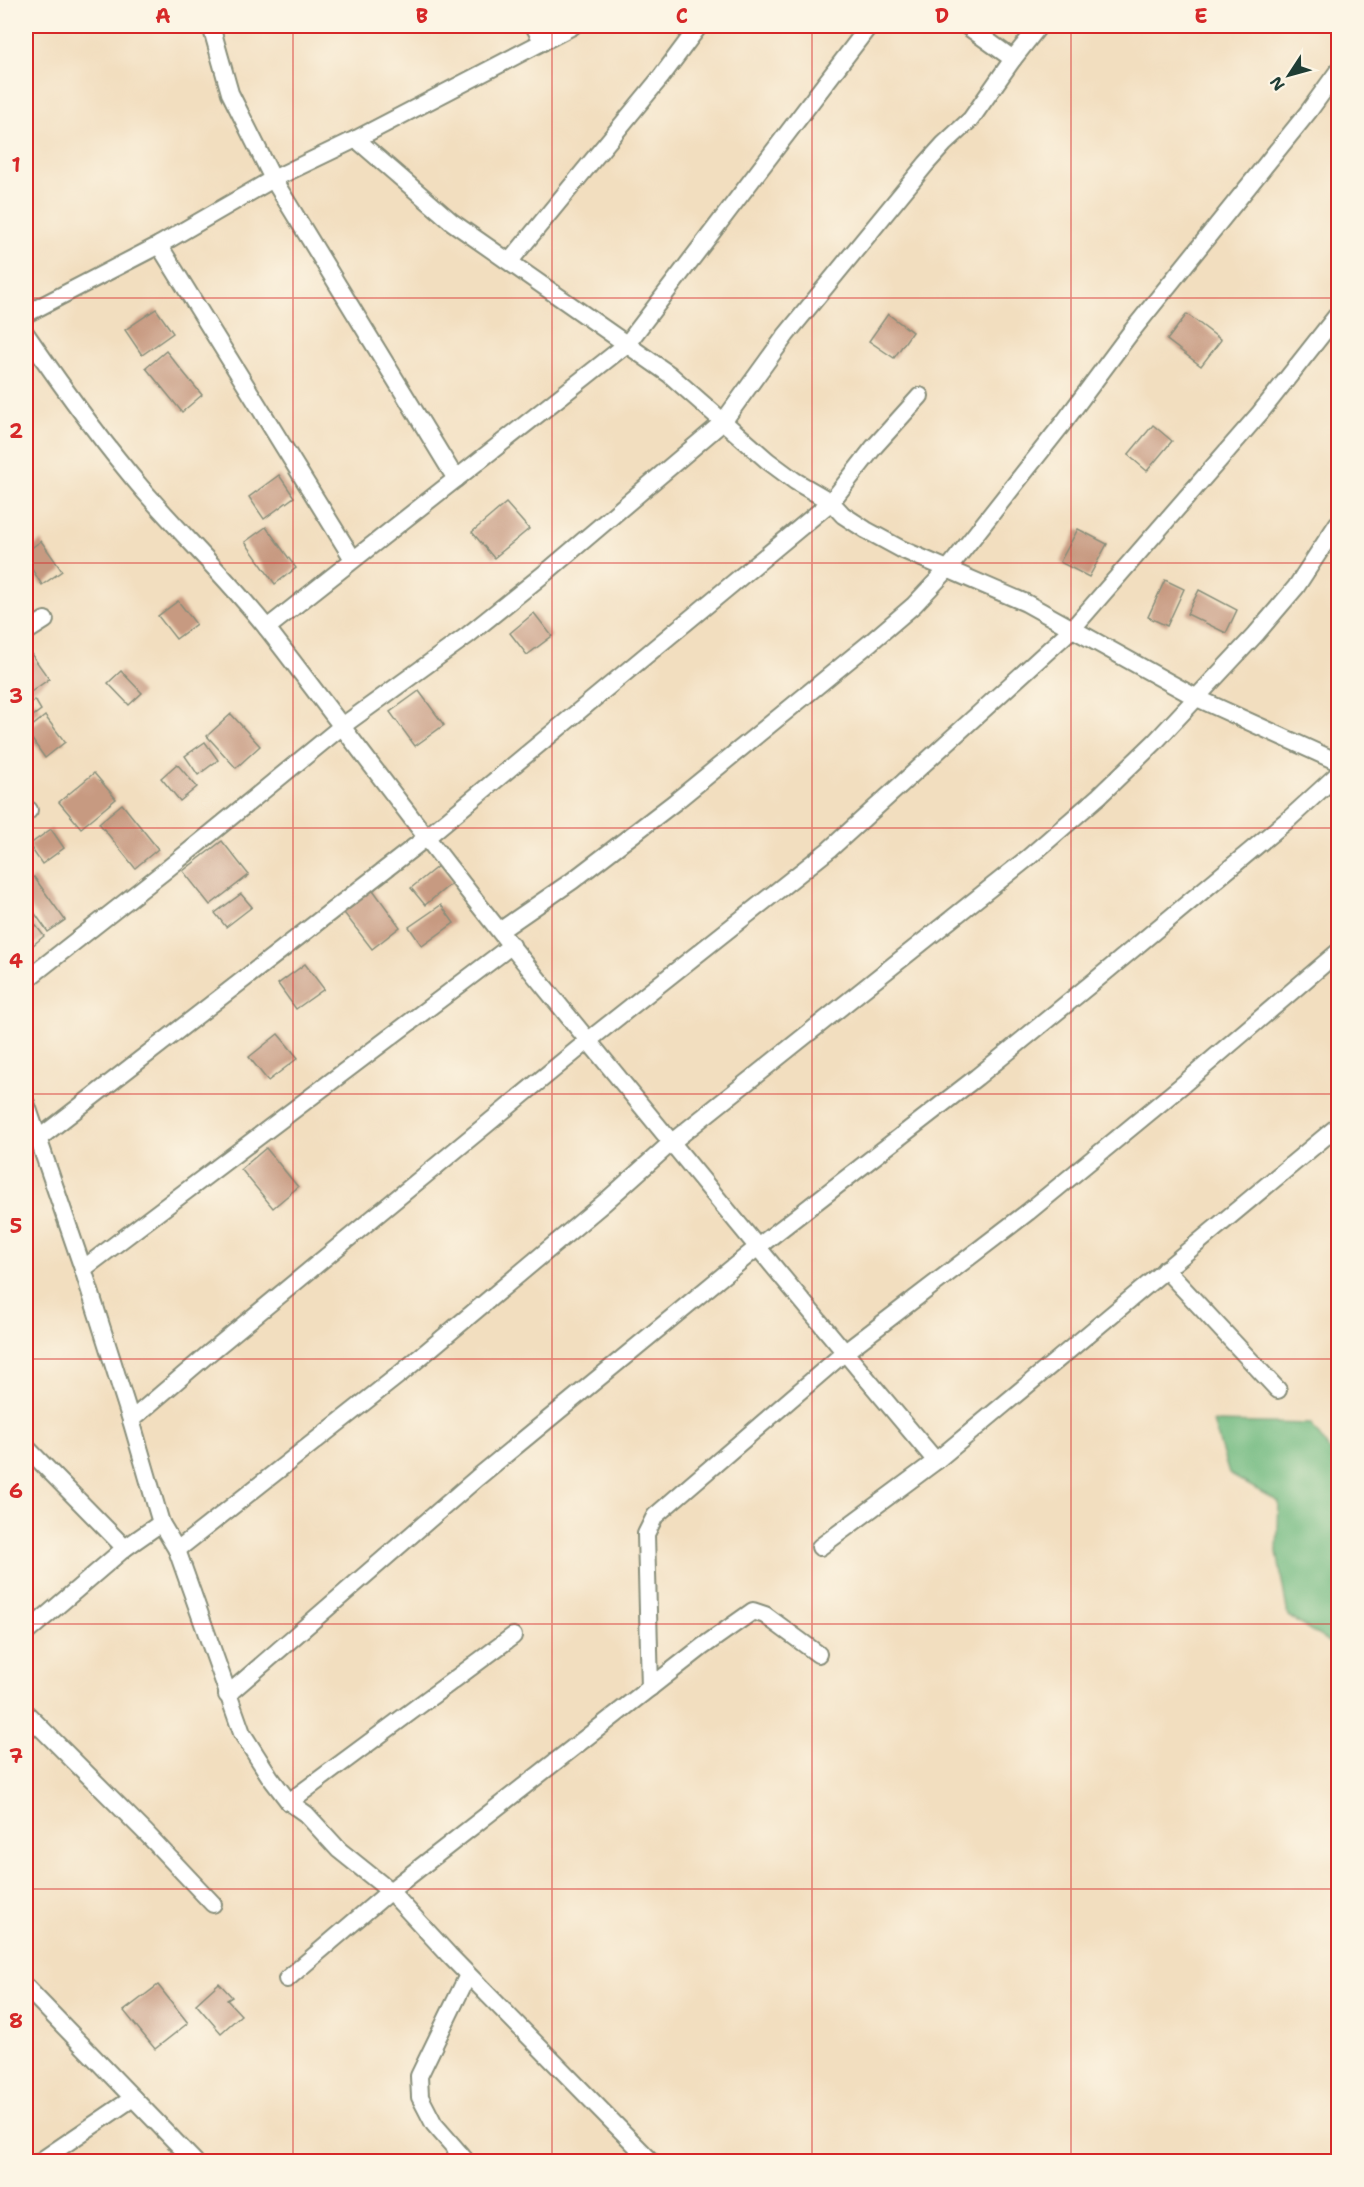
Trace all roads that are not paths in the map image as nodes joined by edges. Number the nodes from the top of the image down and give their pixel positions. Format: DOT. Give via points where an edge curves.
graph roads {
  1 [pos="211,26"];
  2 [pos="534,26"];
  3 [pos="573,26"];
  4 [pos="699,26"];
  5 [pos="870,26"];
  6 [pos="968,26"];
  7 [pos="1039,26"];
  8 [pos="543,42"];
  9 [pos="1012,59"];
  10 [pos="1338,71"];
  11 [pos="356,139"];
  12 [pos="273,179"];
  13 [pos="159,245"];
  14 [pos="510,261"];
  15 [pos="26,314"];
  16 [pos="1338,314"];
  17 [pos="26,334"];
  18 [pos="627,345"];
  19 [pos="920,396"];
  20 [pos="723,422"];
  21 [pos="456,479"];
  22 [pos="831,502"];
  23 [pos="1338,523"];
  24 [pos="354,559"];
  25 [pos="948,569"];
  26 [pos="45,620"];
  27 [pos="267,628"];
  28 [pos="1073,628"];
  29 [pos="26,632"];
  30 [pos="1197,698"];
  31 [pos="341,727"];
  32 [pos="1338,762"];
  33 [pos="1338,774"];
  34 [pos="428,837"];
  35 [pos="501,930"];
  36 [pos="512,945"];
  37 [pos="1338,952"];
  38 [pos="26,980"];
  39 [pos="589,1040"];
  40 [pos="26,1103"];
  41 [pos="1338,1126"];
  42 [pos="38,1139"];
  43 [pos="672,1142"];
  44 [pos="759,1246"];
  45 [pos="83,1269"];
  46 [pos="1165,1269"];
  47 [pos="844,1353"];
  48 [pos="1278,1390"];
  49 [pos="131,1420"];
  50 [pos="26,1447"];
  51 [pos="936,1461"];
  52 [pos="161,1522"];
  53 [pos="820,1547"];
  54 [pos="124,1548"];
  55 [pos="177,1550"];
  56 [pos="26,1633"];
  57 [pos="513,1636"];
  58 [pos="818,1654"];
  59 [pos="650,1688"];
  60 [pos="227,1695"];
  61 [pos="26,1713"];
  62 [pos="289,1802"];
  63 [pos="390,1892"];
  64 [pos="213,1904"];
  65 [pos="468,1975"];
  66 [pos="287,1979"];
  67 [pos="26,1987"];
  68 [pos="134,2098"];
  69 [pos="39,2162"];
  70 [pos="195,2162"];
  71 [pos="467,2162"];
  72 [pos="652,2162"];
  1 -- 12 [label="street" via="230,93"];
  2 -- 8 [label="street"];
  3 -- 8 [label="street"];
  4 -- 14 [label="street"];
  5 -- 18 [label="street"];
  6 -- 9 [label="street"];
  7 -- 9 [label="street"];
  8 -- 11 [label="street"];
  9 -- 20 [label="street" via="971,119 926,164 786,335"];
  10 -- 25 [label="street"];
  11 -- 12 [label="street"];
  11 -- 14 [label="street" via="452,222"];
  12 -- 13 [label="street"];
  12 -- 21 [label="street"];
  13 -- 15 [label="street"];
  13 -- 24 [label="street"];
  14 -- 18 [label="street"];
  16 -- 28 [label="street" via="1260,413"];
  17 -- 27 [label="street" via="107,446"];
  18 -- 20 [label="street" via="669,374"];
  18 -- 21 [label="street"];
  19 -- 22 [label="street"];
  20 -- 22 [label="street" via="795,481"];
  20 -- 31 [label="street" via="468,635"];
  21 -- 24 [label="street"];
  22 -- 25 [label="street" via="875,535"];
  22 -- 34 [label="street"];
  23 -- 30 [label="street" via="1296,587"];
  24 -- 27 [label="street"];
  25 -- 28 [label="street"];
  25 -- 35 [label="street" via="871,642 675,802"];
  26 -- 29 [label="street"];
  27 -- 31 [label="street"];
  28 -- 30 [label="street"];
  28 -- 39 [label="street" via="830,849"];
  30 -- 32 [label="street"];
  30 -- 43 [label="street" via="1099,796 1029,857"];
  31 -- 34 [label="street"];
  31 -- 38 [label="street"];
  33 -- 44 [label="street" via="987,1069"];
  34 -- 35 [label="street"];
  34 -- 42 [label="street"];
  35 -- 36 [label="street"];
  36 -- 39 [label="street"];
  36 -- 45 [label="street"];
  37 -- 47 [label="street" via="1028,1212"];
  39 -- 43 [label="street"];
  39 -- 49 [label="street"];
  40 -- 42 [label="street"];
  41 -- 46 [label="street"];
  42 -- 45 [label="street"];
  43 -- 44 [label="street"];
  43 -- 55 [label="street" via="400,1374"];
  44 -- 47 [label="street"];
  44 -- 60 [label="street" via="477,1478"];
  45 -- 49 [label="street"];
  46 -- 48 [label="street"];
  46 -- 51 [label="street"];
  47 -- 51 [label="street"];
  47 -- 59 [label="street" via="655,1516 646,1534"];
  49 -- 52 [label="street"];
  50 -- 54 [label="street"];
  51 -- 53 [label="street"];
  52 -- 54 [label="street"];
  52 -- 55 [label="street"];
  54 -- 56 [label="street"];
  55 -- 60 [label="street"];
  57 -- 62 [label="street"];
  58 -- 59 [label="street" via="765,1615 753,1611"];
  59 -- 63 [label="street"];
  60 -- 62 [label="street" via="242,1733"];
  61 -- 64 [label="street"];
  62 -- 63 [label="street"];
  63 -- 65 [label="street"];
  63 -- 66 [label="street"];
  65 -- 71 [label="street" via="419,2076 420,2097 434,2124"];
  65 -- 72 [label="street"];
  67 -- 68 [label="street"];
  68 -- 69 [label="street"];
  68 -- 70 [label="street"];
}
